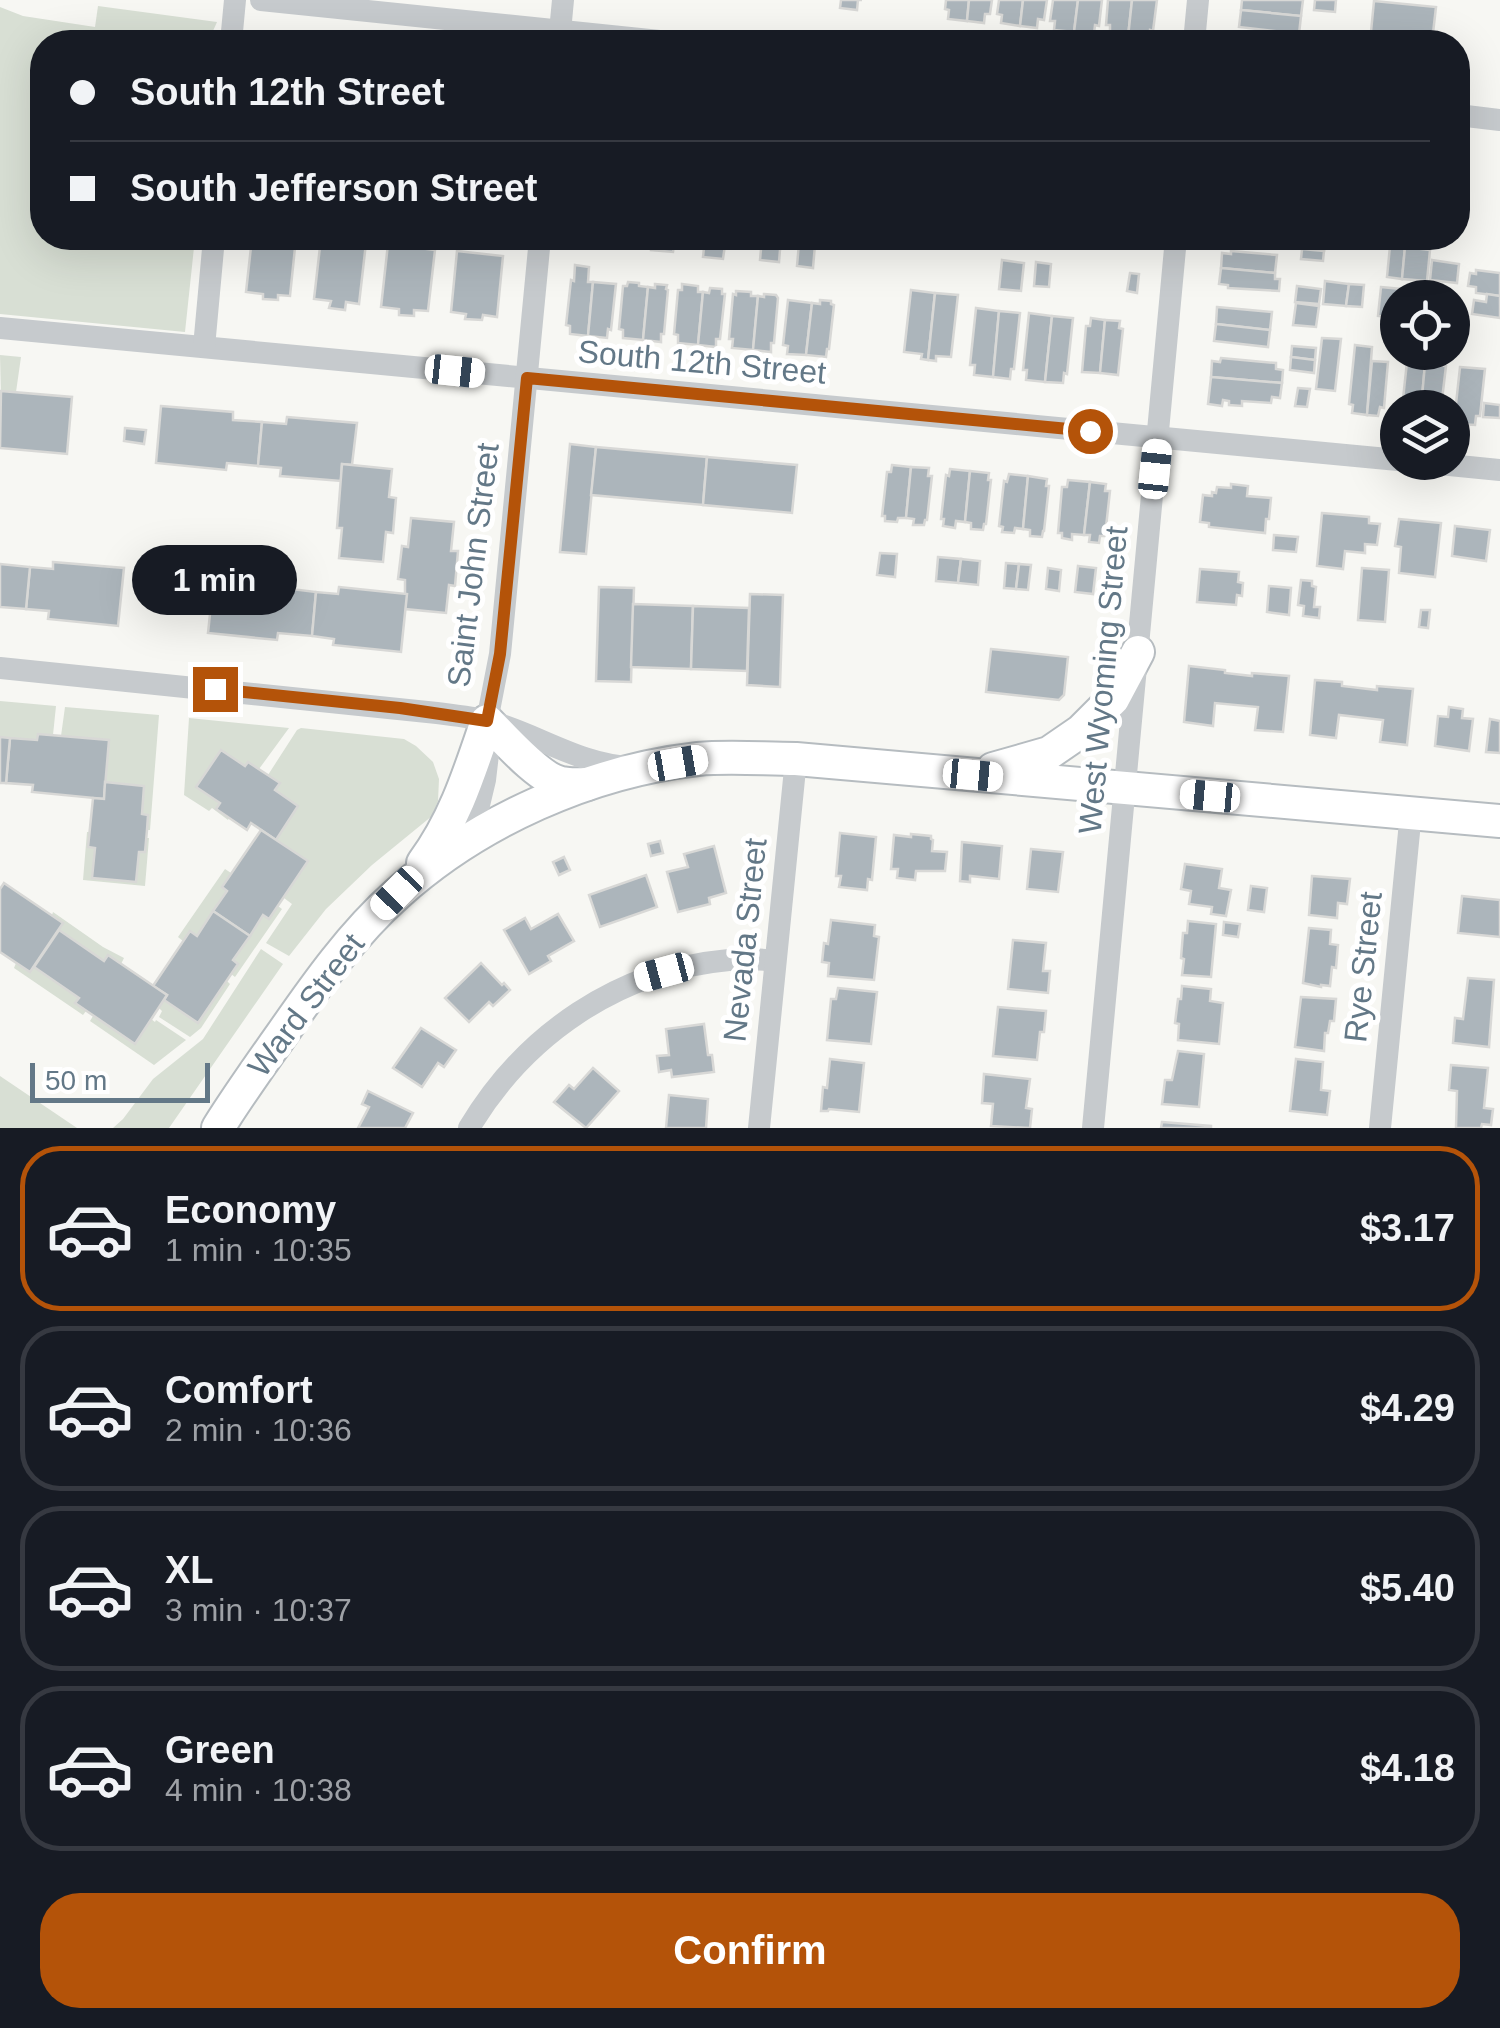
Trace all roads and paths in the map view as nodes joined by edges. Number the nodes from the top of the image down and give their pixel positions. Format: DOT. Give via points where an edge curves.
graph roads {
  1 [pos="234,0"];
  2 [pos="261,0"];
  3 [pos="563,0"];
  4 [pos="1198,0"];
  5 [pos="232,30"];
  6 [pos="503,30"];
  7 [pos="560,30"];
  8 [pos="1195,30"];
  9 [pos="1470,117"];
  10 [pos="1500,120"];
  11 [pos="213,250"];
  12 [pos="539,250"];
  13 [pos="1175,250"];
  14 [pos="0,328"];
  15 [pos="204,347"];
  16 [pos="527,378"];
  17 [pos="1158,438"];
  18 [pos="1380,458"];
  19 [pos="1470,467"];
  20 [pos="1500,470"];
  21 [pos="1138,652"];
  22 [pos="0,668"];
  23 [pos="487,721"];
  24 [pos="796,758"];
  25 [pos="658,767"];
  26 [pos="973,775"];
  27 [pos="591,784"];
  28 [pos="1124,789"];
  29 [pos="1411,812"];
  30 [pos="1500,821"];
  31 [pos="464,844"];
  32 [pos="397,893"];
  33 [pos="774,960"];
  34 [pos="218,1128"];
  35 [pos="468,1128"];
  36 [pos="759,1128"];
  37 [pos="1093,1128"];
  38 [pos="1380,1128"];
  1 -- 5 [label="street"];
  2 -- 6 [label="street"];
  3 -- 7 [label="street"];
  4 -- 8 [label="street"];
  9 -- 10 [label="street"];
  11 -- 15 [label="street"];
  12 -- 16 [label="street, Saint John Street"];
  13 -- 17 [label="street, West Wyoming Street"];
  14 -- 15 [label="street, South 12th Street"];
  15 -- 16 [label="street, South 12th Street"];
  16 -- 17 [label="street, South 12th Street"];
  16 -- 23 [label="street, Saint John Street" via="500,654"];
  17 -- 18 [label="street, South 12th Street"];
  17 -- 21 [label="street, West Wyoming Street"];
  19 -- 20 [label="street"];
  21 -- 26 [label="main road" via="1113,700 1081,731 1049,754"];
  21 -- 28 [label="street, West Wyoming Street"];
  22 -- 23 [label="street"];
  23 -- 25 [label="street" via="606,764"];
  23 -- 27 [label="main road" via="551,780"];
  23 -- 31 [label="street, Saint John Street" via="485,780"];
  23 -- 32 [label="main road" via="440,839"];
  24 -- 25 [label="main road, Ward Street" via="699,759"];
  24 -- 26 [label="main road, Ward Street"];
  24 -- 33 [label="street, Nevada Street"];
  25 -- 27 [label="main road, Ward Street"];
  26 -- 28 [label="main road, Ward Street"];
  27 -- 31 [label="main road, Ward Street"];
  28 -- 29 [label="main road, Ward Street"];
  28 -- 37 [label="street, West Wyoming Street"];
  29 -- 30 [label="main road, Ward Street"];
  29 -- 38 [label="street, Rye Street"];
  31 -- 32 [label="main road, Ward Street"];
  32 -- 34 [label="main road, Ward Street" via="350,941"];
  33 -- 35 [label="street" via="686,966 602,996 525,1056"];
  33 -- 36 [label="street, Nevada Street"];
}
